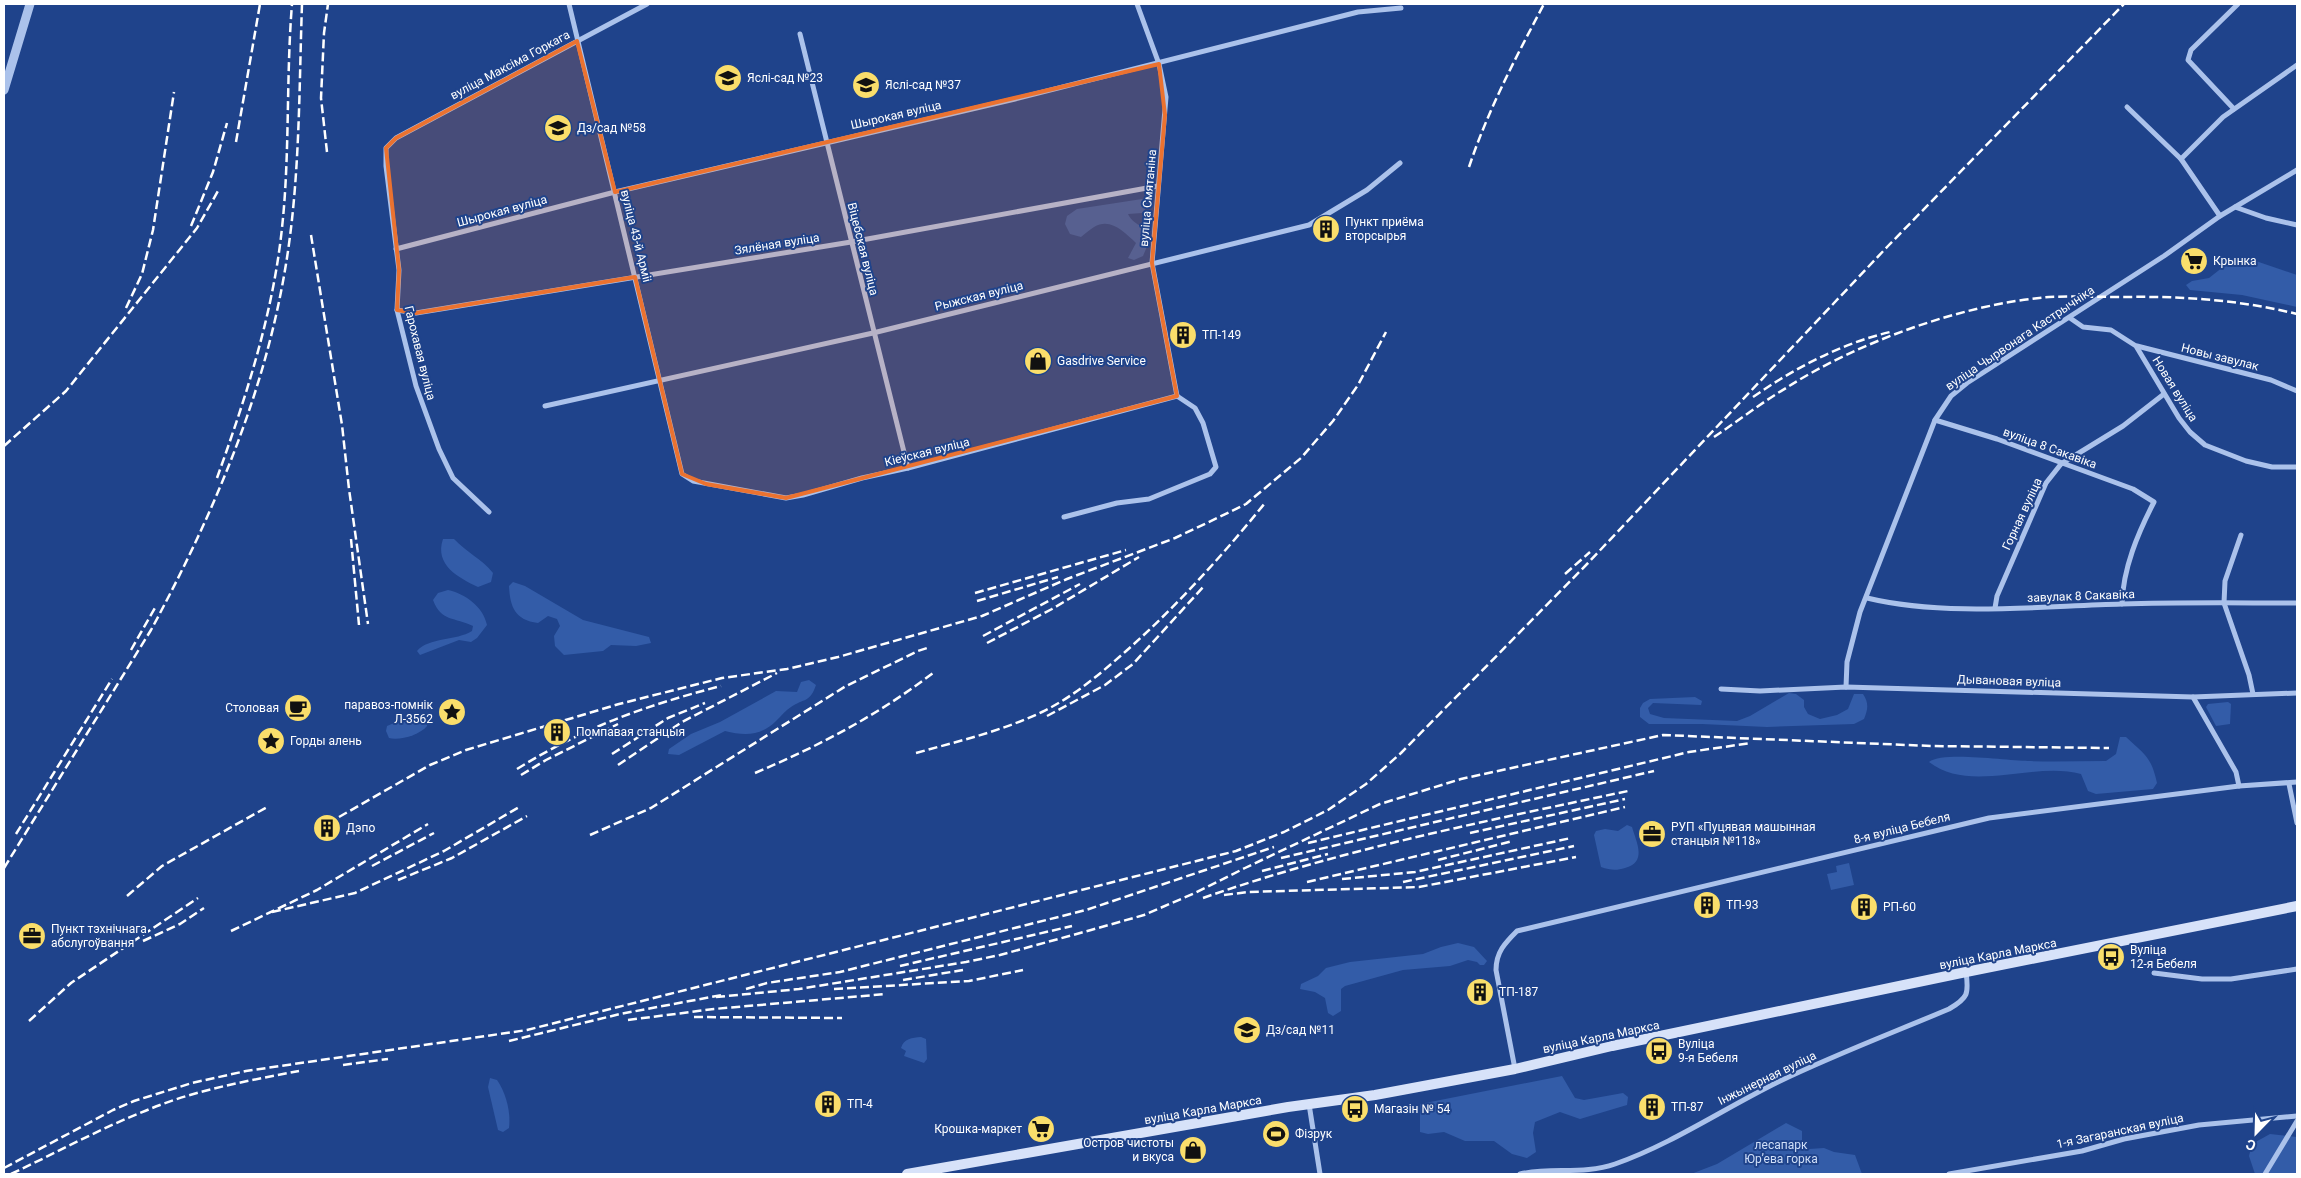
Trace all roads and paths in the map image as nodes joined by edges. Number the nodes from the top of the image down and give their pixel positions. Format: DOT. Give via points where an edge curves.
graph roads {
  1 [pos="30,4"];
  2 [pos="569,4"];
  3 [pos="647,4"];
  4 [pos="1137,4"];
  5 [pos="2238,4"];
  6 [pos="1400,8"];
  7 [pos="800,34"];
  8 [pos="577,41"];
  9 [pos="1160,64"];
  10 [pos="2297,65"];
  11 [pos="6,72"];
  12 [pos="4,90"];
  13 [pos="2126,107"];
  14 [pos="2234,109"];
  15 [pos="826,142"];
  16 [pos="386,148"];
  17 [pos="2180,159"];
  18 [pos="1400,163"];
  19 [pos="2297,170"];
  20 [pos="1158,186"];
  21 [pos="615,192"];
  22 [pos="2235,207"];
  23 [pos="2220,216"];
  24 [pos="2297,225"];
  25 [pos="851,242"];
  26 [pos="396,249"];
  27 [pos="1152,263"];
  28 [pos="636,278"];
  29 [pos="397,310"];
  30 [pos="2070,318"];
  31 [pos="873,333"];
  32 [pos="2136,346"];
  33 [pos="661,380"];
  34 [pos="2297,391"];
  35 [pos="2164,394"];
  36 [pos="1177,396"];
  37 [pos="545,406"];
  38 [pos="1935,420"];
  39 [pos="2060,464"];
  40 [pos="908,468"];
  41 [pos="2297,468"];
  42 [pos="682,474"];
  43 [pos="489,512"];
  44 [pos="1064,517"];
  45 [pos="2241,535"];
  46 [pos="1867,598"];
  47 [pos="2224,603"];
  48 [pos="2297,603"];
  49 [pos="2122,604"];
  50 [pos="1995,608"];
  51 [pos="1846,687"];
  52 [pos="1721,689"];
  53 [pos="2297,693"];
  54 [pos="2253,694"];
  55 [pos="2193,697"];
  56 [pos="2297,782"];
  57 [pos="2289,784"];
  58 [pos="2239,786"];
  59 [pos="2297,823"];
  60 [pos="2297,906"];
  61 [pos="2297,969"];
  62 [pos="1966,972"];
  63 [pos="2154,973"];
  64 [pos="1515,1069"];
  65 [pos="1309,1104"];
  66 [pos="2297,1116"];
  67 [pos="2297,1121"];
  68 [pos="907,1174"];
  69 [pos="1320,1174"];
  70 [pos="1520,1174"];
  71 [pos="1949,1174"];
  72 [pos="2265,1174"];
  1 -- 11 [label="street"];
  2 -- 8 [label="street, вуліца 43-й Арміі"];
  3 -- 8 [label="street, вуліца Максіма Горкага"];
  4 -- 9 [label="street, вуліца Смятаніна"];
  5 -- 14 [label="street" via="2191,50 2188,60"];
  6 -- 9 [label="street, Шырокая вуліца" via="1358,12"];
  7 -- 15 [label="street, Віцебская вуліца"];
  8 -- 16 [label="street, вуліца Максіма Горкага" via="396,138"];
  8 -- 21 [label="street, вуліца 43-й Арміі"];
  9 -- 15 [label="street, Шырокая вуліца"];
  9 -- 20 [label="street, вуліца Смятаніна" via="1166,97"];
  10 -- 14 [label="street"];
  11 -- 12 [label="street"];
  13 -- 17 [label="street"];
  14 -- 17 [label="street"];
  15 -- 21 [label="street, Шырокая вуліца"];
  15 -- 25 [label="street, Віцебская вуліца"];
  16 -- 26 [label="street, Гарохавая вуліца"];
  17 -- 23 [label="street"];
  18 -- 27 [label="street, Рыжская вуліца" via="1367,190 1309,225"];
  19 -- 22 [label="street, вуліца Чырвонага Кастрычніка"];
  20 -- 25 [label="street, Зялёная вуліца"];
  20 -- 27 [label="street, вуліца Смятаніна"];
  21 -- 26 [label="street, Шырокая вуліца"];
  21 -- 28 [label="street, вуліца 43-й Арміі"];
  22 -- 23 [label="street, вуліца Чырвонага Кастрычніка"];
  22 -- 24 [label="street"];
  23 -- 30 [label="street, вуліца Чырвонага Кастрычніка"];
  25 -- 28 [label="street, Зялёная вуліца"];
  25 -- 31 [label="street, Віцебская вуліца"];
  26 -- 29 [label="street, Гарохавая вуліца" via="399,270"];
  27 -- 31 [label="street, Рыжская вуліца"];
  27 -- 36 [label="street, вуліца Смятаніна"];
  28 -- 29 [label="street, Зялёная вуліца" via="416,313"];
  28 -- 33 [label="street, вуліца 43-й Арміі"];
  29 -- 43 [label="street, Гарохавая вуліца" via="416,386 439,449 453,478"];
  30 -- 32 [label="street, Новая вуліца" via="2083,327 2111,330"];
  30 -- 38 [label="street, вуліца Чырвонага Кастрычніка" via="1967,383 1951,396"];
  31 -- 33 [label="street, Рыжская вуліца"];
  31 -- 40 [label="street, Віцебская вуліца"];
  32 -- 34 [label="street, Новы завулак" via="2270,380"];
  32 -- 35 [label="street, Новая вуліца"];
  33 -- 37 [label="street, Рыжская вуліца"];
  33 -- 42 [label="street, вуліца 43-й Арміі"];
  35 -- 39 [label="street, Горная вуліца" via="2123,426"];
  35 -- 41 [label="street, Новая вуліца" via="2190,432 2205,445 2246,461"];
  36 -- 40 [label="street, Кіеўская вуліца"];
  36 -- 44 [label="street" via="1195,408 1203,423 1216,467 1210,474 1149,499 1117,503"];
  38 -- 39 [label="street, вуліца 8 Сакавіка" via="1997,439"];
  38 -- 46 [label="street, вуліца Чырвонага Кастрычніка"];
  39 -- 49 [label="street, вуліца 8 Сакавіка" via="2133,489 2154,502 2140,529 2122,585"];
  39 -- 50 [label="street, Горная вуліца" via="2046,483 2031,514"];
  40 -- 42 [label="street, Кіеўская вуліца" via="786,498 706,484"];
  45 -- 47 [label="street" via="2225,581"];
  46 -- 50 [label="street, завулак 8 Сакавіка" via="1897,605"];
  46 -- 51 [label="street, вуліца Чырвонага Кастрычніка" via="1852,639"];
  47 -- 48 [label="street, завулак 8 Сакавіка"];
  47 -- 49 [label="street, завулак 8 Сакавіка"];
  47 -- 54 [label="street"];
  49 -- 50 [label="street, завулак 8 Сакавіка"];
  51 -- 52 [label="street, Дывановая вуліца" via="1760,691"];
  51 -- 55 [label="street, Дывановая вуліца"];
  53 -- 54 [label="street, Дывановая вуліца"];
  54 -- 55 [label="street, Дывановая вуліца"];
  55 -- 58 [label="street" via="2236,772"];
  56 -- 57 [label="street, 8-я вуліца Бебеля"];
  57 -- 58 [label="street, 8-я вуліца Бебеля"];
  57 -- 59 [label="street"];
  58 -- 64 [label="street, 8-я вуліца Бебеля" via="1989,818 1518,931 1502,946 1496,959"];
  60 -- 62 [label="main road, вуліца Карла Маркса"];
  61 -- 63 [label="street" via="2231,979"];
  62 -- 64 [label="main road, вуліца Карла Маркса"];
  62 -- 70 [label="street, Інжынерная вуліца" via="1968,989 1964,1001 1777,1082 1693,1128 1614,1164 1595,1170"];
  64 -- 65 [label="main road, вуліца Карла Маркса"];
  65 -- 68 [label="main road, вуліца Карла Маркса"];
  65 -- 69 [label="street"];
  66 -- 71 [label="street, 1-я Загаранская вуліца" via="2199,1125 2124,1139 2082,1151"];
  67 -- 72 [label="street"];
}
